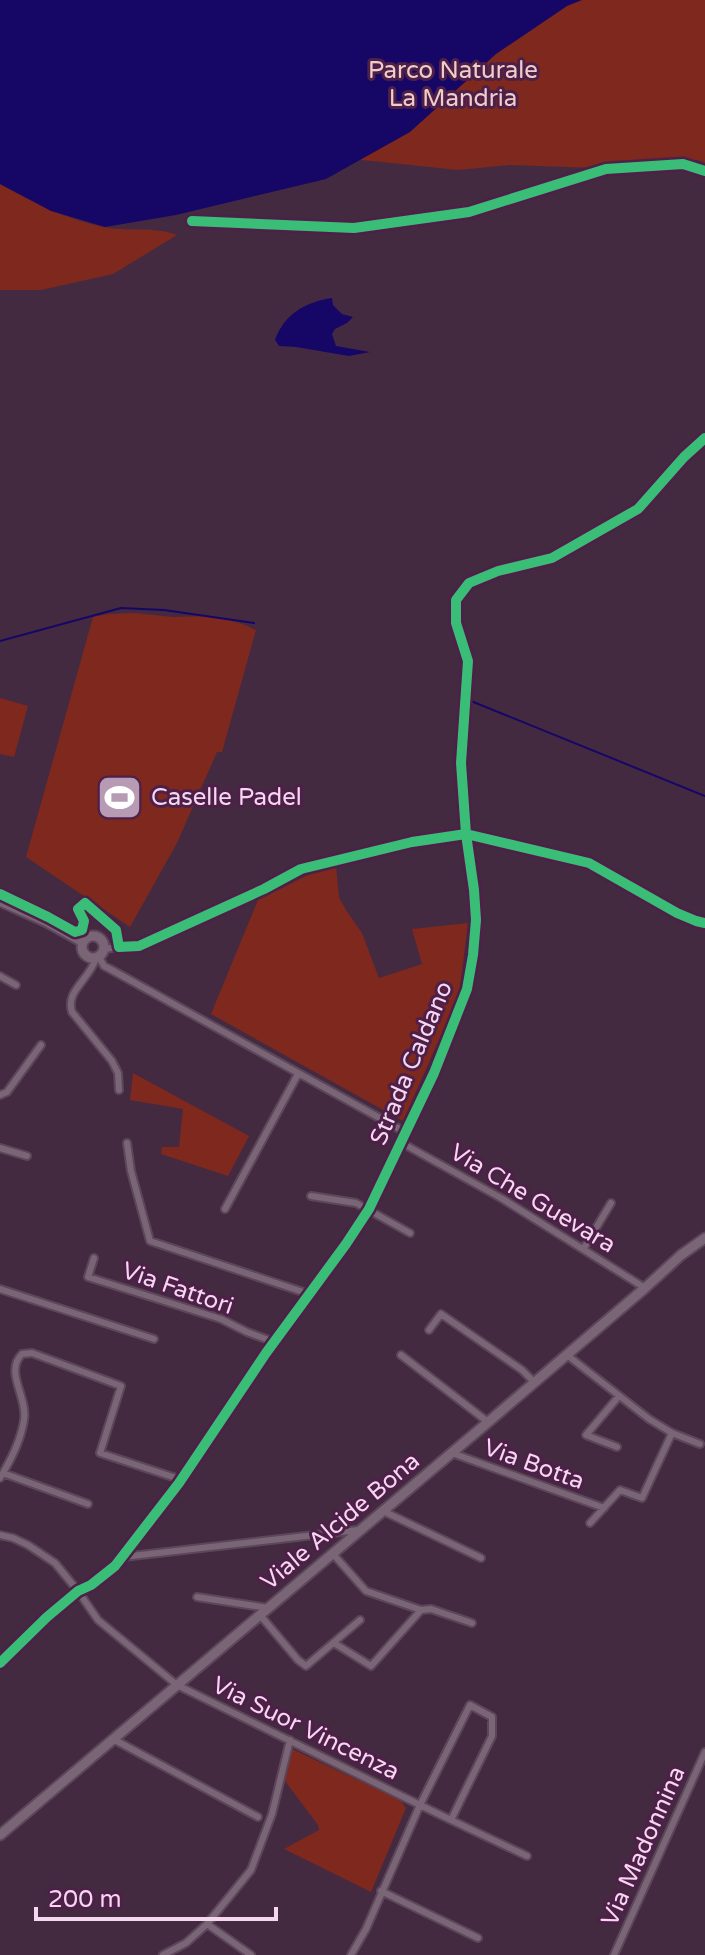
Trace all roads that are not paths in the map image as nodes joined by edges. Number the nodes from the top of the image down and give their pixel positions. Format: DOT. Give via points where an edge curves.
graph roads {
  1 [pos="705,438"];
  2 [pos="466,834"];
  3 [pos="0,901"];
  4 [pos="705,923"];
  5 [pos="83,942"];
  6 [pos="119,947"];
  7 [pos="100,955"];
  8 [pos="0,976"];
  9 [pos="16,985"];
  10 [pos="41,1045"];
  11 [pos="298,1074"];
  12 [pos="119,1090"];
  13 [pos="0,1095"];
  14 [pos="405,1132"];
  15 [pos="400,1142"];
  16 [pos="127,1143"];
  17 [pos="0,1148"];
  18 [pos="27,1156"];
  19 [pos="311,1196"];
  20 [pos="611,1203"];
  21 [pos="225,1209"];
  22 [pos="369,1209"];
  23 [pos="410,1233"];
  24 [pos="705,1238"];
  25 [pos="584,1248"];
  26 [pos="94,1258"];
  27 [pos="645,1288"];
  28 [pos="0,1289"];
  29 [pos="309,1294"];
  30 [pos="429,1330"];
  31 [pos="154,1339"];
  32 [pos="274,1342"];
  33 [pos="401,1355"];
  34 [pos="567,1355"];
  35 [pos="534,1382"];
  36 [pos="619,1396"];
  37 [pos="488,1422"];
  38 [pos="672,1433"];
  39 [pos="700,1444"];
  40 [pos="617,1447"];
  41 [pos="452,1453"];
  42 [pos="1,1476"];
  43 [pos="182,1480"];
  44 [pos="88,1504"];
  45 [pos="604,1508"];
  46 [pos="383,1511"];
  47 [pos="590,1523"];
  48 [pos="361,1530"];
  49 [pos="0,1535"];
  50 [pos="333,1554"];
  51 [pos="123,1557"];
  52 [pos="481,1558"];
  53 [pos="78,1591"];
  54 [pos="197,1597"];
  55 [pos="421,1610"];
  56 [pos="264,1611"];
  57 [pos="360,1620"];
  58 [pos="472,1623"];
  59 [pos="334,1643"];
  60 [pos="0,1663"];
  61 [pos="177,1685"];
  62 [pos="113,1739"];
  63 [pos="290,1740"];
  64 [pos="705,1752"];
  65 [pos="420,1805"];
  66 [pos="258,1817"];
  67 [pos="451,1820"];
  68 [pos="0,1835"];
  69 [pos="527,1856"];
  70 [pos="381,1891"];
  71 [pos="207,1924"];
  72 [pos="478,1938"];
  73 [pos="163,1955"];
  74 [pos="251,1955"];
  75 [pos="351,1955"];
  76 [pos="614,1955"];
  1 -- 2 [label="street, Strada Caldano" via="638,509 552,558 469,583 456,600 456,623 468,661 461,763"];
  2 -- 4 [label="street" via="589,863"];
  2 -- 6 [label="street" via="301,869 139,946"];
  2 -- 14 [label="street, Strada Caldano" via="476,920 467,989"];
  3 -- 5 [label="street"];
  5 -- 7 [label="street" via="84,955"];
  5 -- 7 [label="street" via="91,936 101,939"];
  6 -- 7 [label="street"];
  7 -- 11 [label="street" via="104,966"];
  7 -- 12 [label="street" via="70,1007 112,1061"];
  8 -- 9 [label="street"];
  10 -- 13 [label="street"];
  11 -- 14 [label="street"];
  11 -- 21 [label="street"];
  14 -- 15 [label="street, Strada Caldano"];
  15 -- 22 [label="street, Strada Caldano"];
  15 -- 25 [label="street, Via Che Guevara"];
  16 -- 29 [label="street" via="150,1241"];
  17 -- 18 [label="street"];
  19 -- 22 [label="street"];
  20 -- 25 [label="street"];
  22 -- 23 [label="street"];
  22 -- 29 [label="street, Strada Caldano"];
  24 -- 27 [label="street, Viale Alcide Bona"];
  25 -- 27 [label="street, Via Che Guevara"];
  26 -- 32 [label="street, Via Fattori" via="88,1277 221,1319"];
  27 -- 34 [label="street, Viale Alcide Bona"];
  28 -- 31 [label="street"];
  29 -- 32 [label="street, Strada Caldano"];
  30 -- 35 [label="street" via="441,1314"];
  32 -- 43 [label="street, Strada Caldano"];
  33 -- 37 [label="street"];
  34 -- 35 [label="street, Viale Alcide Bona"];
  34 -- 36 [label="street"];
  35 -- 37 [label="street, Viale Alcide Bona"];
  36 -- 38 [label="street"];
  36 -- 40 [label="street" via="586,1435"];
  37 -- 41 [label="street, Viale Alcide Bona"];
  38 -- 39 [label="street"];
  38 -- 45 [label="street" via="642,1498 620,1490"];
  41 -- 45 [label="street, Via Botta"];
  41 -- 46 [label="street, Viale Alcide Bona"];
  42 -- 43 [label="street" via="24,1422 16,1363 22,1354 32,1353 121,1386 100,1453"];
  42 -- 44 [label="street"];
  43 -- 51 [label="street, Strada Caldano"];
  45 -- 47 [label="street"];
  46 -- 48 [label="street, Viale Alcide Bona"];
  46 -- 52 [label="street"];
  48 -- 50 [label="street, Viale Alcide Bona"];
  48 -- 51 [label="street"];
  49 -- 53 [label="street, Via Suor Vincenza" via="42,1553"];
  50 -- 55 [label="street" via="366,1591"];
  50 -- 56 [label="street, Viale Alcide Bona"];
  51 -- 53 [label="street, Strada Caldano"];
  53 -- 60 [label="street, Strada Caldano"];
  53 -- 61 [label="street, Via Suor Vincenza" via="98,1620"];
  54 -- 56 [label="street"];
  55 -- 58 [label="street"];
  55 -- 59 [label="street" via="371,1666"];
  56 -- 59 [label="street" via="302,1665"];
  56 -- 61 [label="street, Viale Alcide Bona"];
  57 -- 59 [label="street"];
  61 -- 62 [label="street, Viale Alcide Bona"];
  61 -- 63 [label="street, Via Suor Vincenza"];
  62 -- 66 [label="street"];
  62 -- 68 [label="street, Viale Alcide Bona"];
  63 -- 65 [label="street, Via Suor Vincenza"];
  63 -- 71 [label="street" via="272,1814 251,1870"];
  64 -- 76 [label="street, Via Madonnina"];
  65 -- 67 [label="street, Via Suor Vincenza"];
  65 -- 67 [label="street, Via Suor Vincenza" via="470,1705 492,1717 492,1736"];
  65 -- 70 [label="street, Via Suor Vincenza"];
  67 -- 69 [label="street, Via Suor Vincenza"];
  70 -- 72 [label="street"];
  70 -- 75 [label="street, Via Suor Vincenza"];
  71 -- 73 [label="street"];
  71 -- 74 [label="street"];
}
